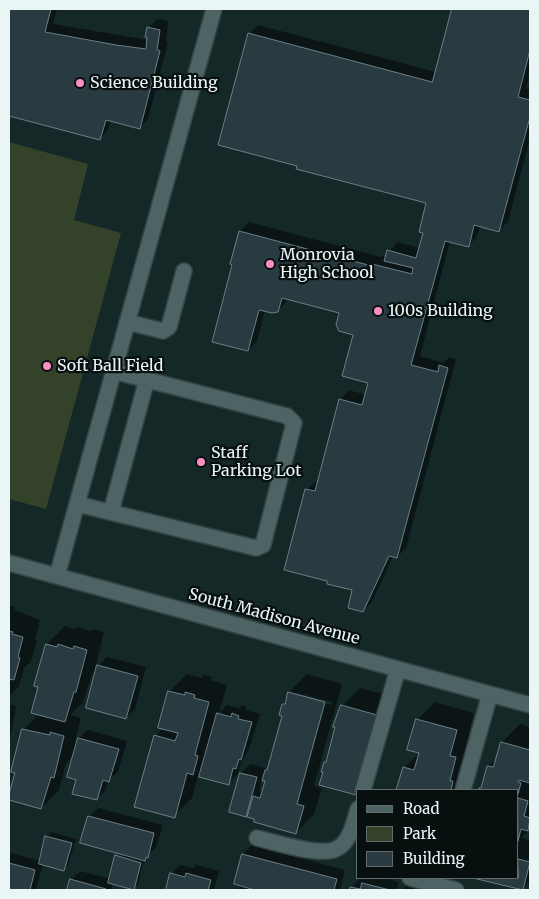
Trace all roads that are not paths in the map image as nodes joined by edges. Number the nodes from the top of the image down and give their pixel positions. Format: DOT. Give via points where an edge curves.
graph roads {
  1 [pos="214,9"];
  2 [pos="184,271"];
  3 [pos="127,322"];
  4 [pos="114,371"];
  5 [pos="146,379"];
  6 [pos="77,504"];
  7 [pos="111,512"];
  8 [pos="9,563"];
  9 [pos="57,576"];
  10 [pos="398,669"];
  11 [pos="490,694"];
  12 [pos="530,705"];
  13 [pos="363,789"];
  14 [pos="463,789"];
  15 [pos="356,815"];
  16 [pos="257,838"];
  17 [pos="414,879"];
  18 [pos="456,890"];
  1 -- 3 [label="street"];
  2 -- 3 [label="street" via="169,327 163,331"];
  3 -- 4 [label="street"];
  4 -- 5 [label="street"];
  4 -- 6 [label="street"];
  5 -- 7 [label="street"];
  5 -- 7 [label="street" via="288,416 294,423 263,545 256,548"];
  6 -- 7 [label="street"];
  6 -- 9 [label="street"];
  8 -- 9 [label="street, South Madison Avenue"];
  9 -- 10 [label="street, South Madison Avenue"];
  10 -- 11 [label="street, South Madison Avenue"];
  10 -- 13 [label="street"];
  11 -- 12 [label="street, South Madison Avenue"];
  11 -- 14 [label="street"];
  15 -- 16 [label="street" via="349,834 337,849 320,853"];
  17 -- 18 [label="street"];
}
